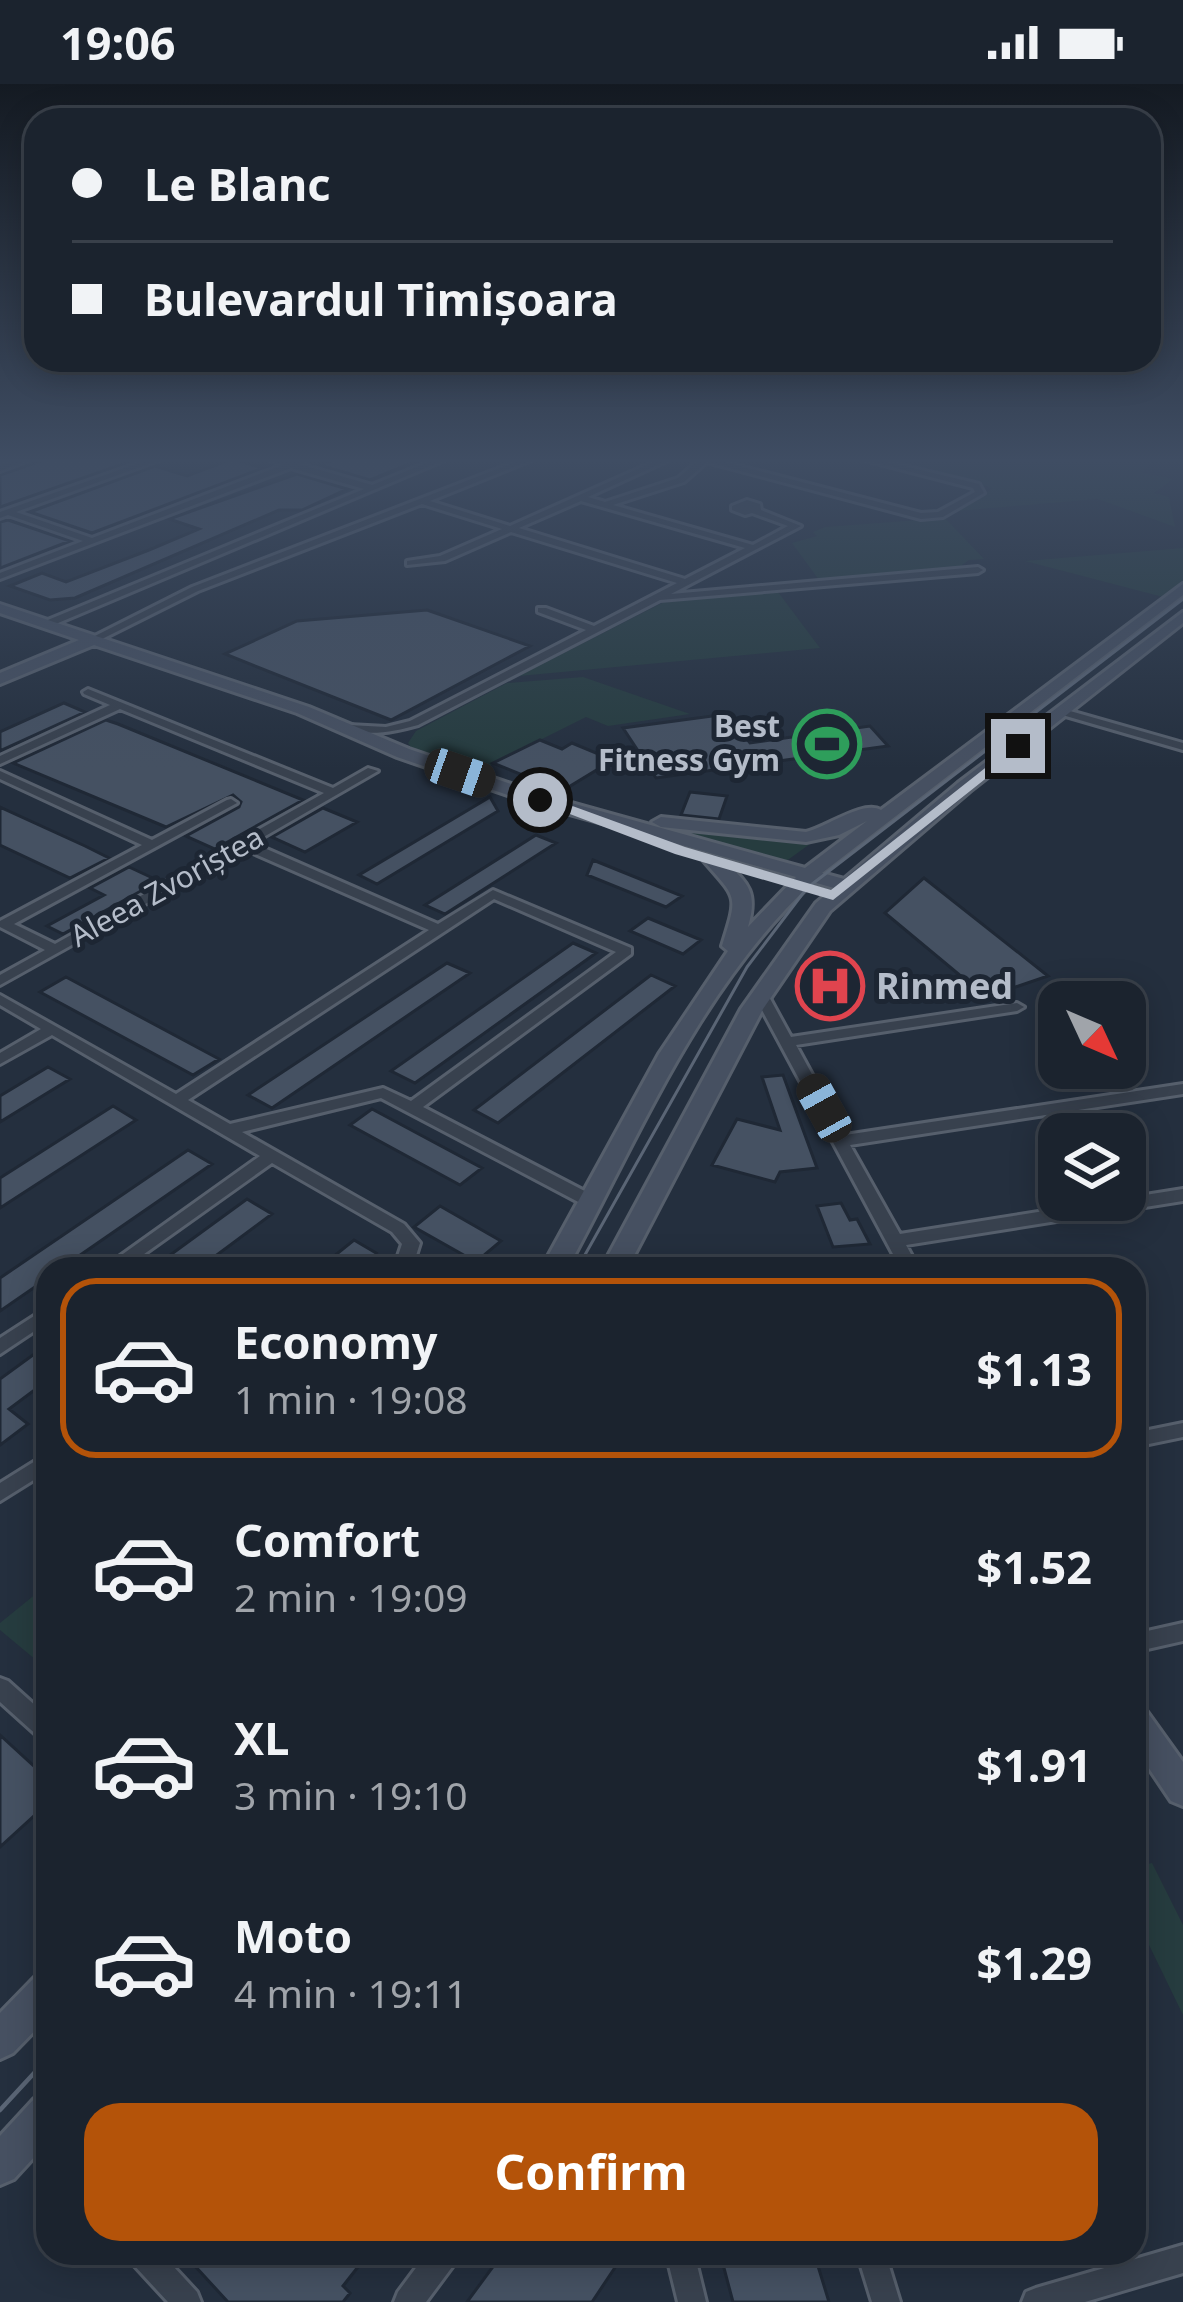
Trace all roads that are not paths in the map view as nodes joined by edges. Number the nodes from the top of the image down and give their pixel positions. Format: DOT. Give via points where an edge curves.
graph roads {
  1 [pos="35,563"];
  2 [pos="194,563"];
  3 [pos="264,563"];
  4 [pos="410,563"];
  5 [pos="415,563"];
  6 [pos="619,563"];
  7 [pos="725,563"];
  8 [pos="979,570"];
  9 [pos="0,576"];
  10 [pos="685,583"];
  11 [pos="1183,588"];
  12 [pos="720,593"];
  13 [pos="655,599"];
  14 [pos="0,608"];
  15 [pos="542,610"];
  16 [pos="1183,616"];
  17 [pos="47,624"];
  18 [pos="594,630"];
  19 [pos="94,640"];
  20 [pos="4,674"];
  21 [pos="88,692"];
  22 [pos="118,705"];
  23 [pos="1063,712"];
  24 [pos="414,723"];
  25 [pos="349,728"];
  26 [pos="1183,747"];
  27 [pos="403,753"];
  28 [pos="0,760"];
  29 [pos="372,771"];
  30 [pos="0,775"];
  31 [pos="937,776"];
  32 [pos="334,793"];
  33 [pos="231,803"];
  34 [pos="590,815"];
  35 [pos="878,821"];
  36 [pos="910,831"];
  37 [pos="244,844"];
  38 [pos="152,845"];
  39 [pos="713,861"];
  40 [pos="802,880"];
  41 [pos="839,890"];
  42 [pos="439,929"];
  43 [pos="56,950"];
  44 [pos="728,962"];
  45 [pos="0,981"];
  46 [pos="760,994"];
  47 [pos="0,999"];
  48 [pos="1017,1007"];
  49 [pos="52,1029"];
  50 [pos="788,1042"];
  51 [pos="0,1060"];
  52 [pos="1183,1089"];
  53 [pos="176,1101"];
  54 [pos="413,1107"];
  55 [pos="228,1130"];
  56 [pos="842,1141"];
  57 [pos="272,1155"];
  58 [pos="1183,1195"];
  59 [pos="592,1202"];
  60 [pos="895,1241"];
  61 [pos="128,1257"];
  62 [pos="407,1257"];
  63 [pos="561,1257"];
  64 [pos="620,1257"];
  65 [pos="904,1257"];
  66 [pos="36,1322"];
  67 [pos="0,1347"];
  68 [pos="1183,1430"];
  69 [pos="1146,1438"];
  70 [pos="36,1469"];
  71 [pos="0,1493"];
  72 [pos="1183,1632"];
  73 [pos="1146,1640"];
  74 [pos="0,1688"];
  75 [pos="36,1720"];
  76 [pos="1146,1736"];
  77 [pos="1180,1780"];
  78 [pos="36,2002"];
  79 [pos="0,2040"];
  80 [pos="36,2137"];
  81 [pos="0,2165"];
  82 [pos="1183,2259"];
  83 [pos="153,2265"];
  84 [pos="437,2265"];
  85 [pos="683,2265"];
  86 [pos="875,2265"];
  87 [pos="187,2302"];
  88 [pos="408,2302"];
  89 [pos="692,2302"];
  90 [pos="886,2302"];
  91 [pos="1036,2302"];
  1 -- 9 [label="street"];
  2 -- 17 [label="street"];
  3 -- 19 [label="street"];
  4 -- 5 [label="street"];
  6 -- 10 [label="street"];
  7 -- 10 [label="street"];
  8 -- 12 [label="street"];
  10 -- 12 [label="street"];
  10 -- 13 [label="street"];
  11 -- 31 [label="main road"];
  12 -- 13 [label="street"];
  13 -- 18 [label="street"];
  14 -- 17 [label="main road"];
  15 -- 18 [label="street"];
  16 -- 23 [label="main road"];
  17 -- 19 [label="main road"];
  18 -- 24 [label="street"];
  19 -- 20 [label="main road"];
  19 -- 25 [label="main road"];
  21 -- 22 [label="street"];
  22 -- 28 [label="street"];
  22 -- 32 [label="street"];
  23 -- 26 [label="street"];
  23 -- 36 [label="main road"];
  24 -- 25 [label="street"];
  24 -- 27 [label="street" via="400,737"];
  25 -- 27 [label="main road"];
  27 -- 34 [label="main road"];
  29 -- 32 [label="street, Aleea Zvoriștea"];
  30 -- 38 [label="street"];
  31 -- 34 [label="main road" via="817,836"];
  31 -- 35 [label="main road"];
  32 -- 37 [label="street, Aleea Zvoriștea"];
  33 -- 38 [label="street"];
  34 -- 39 [label="main road"];
  34 -- 40 [label="main road"];
  35 -- 36 [label="main road"];
  35 -- 40 [label="main road"];
  36 -- 41 [label="main road"];
  37 -- 42 [label="street"];
  37 -- 43 [label="street, Aleea Zvoriștea"];
  38 -- 43 [label="street" via="4,924"];
  39 -- 40 [label="main road"];
  39 -- 44 [label="main road" via="743,897"];
  40 -- 41 [label="main road"];
  40 -- 44 [label="main road"];
  41 -- 46 [label="main road"];
  42 -- 53 [label="street"];
  42 -- 54 [label="street" via="493,894 626,951"];
  43 -- 45 [label="street, Aleea Zvoriștea"];
  44 -- 59 [label="main road"];
  46 -- 50 [label="street"];
  46 -- 64 [label="main road"];
  47 -- 49 [label="street"];
  48 -- 50 [label="street"];
  49 -- 51 [label="street"];
  49 -- 53 [label="street"];
  50 -- 56 [label="street"];
  52 -- 56 [label="street"];
  53 -- 55 [label="street"];
  54 -- 55 [label="street" via="375,1093"];
  54 -- 59 [label="street"];
  55 -- 57 [label="street"];
  56 -- 60 [label="street"];
  57 -- 61 [label="street"];
  57 -- 62 [label="street" via="375,1214 411,1243"];
  58 -- 60 [label="street"];
  59 -- 63 [label="main road"];
  60 -- 65 [label="street"];
  66 -- 67 [label="street"];
  68 -- 69 [label="street"];
  70 -- 71 [label="street"];
  72 -- 73 [label="street"];
  74 -- 75 [label="street"];
  76 -- 77 [label="main road"];
  78 -- 79 [label="main road"];
  80 -- 81 [label="main road"];
  82 -- 91 [label="street"];
  83 -- 87 [label="street"];
  84 -- 88 [label="street"];
  85 -- 89 [label="street"];
  86 -- 90 [label="street"];
}
